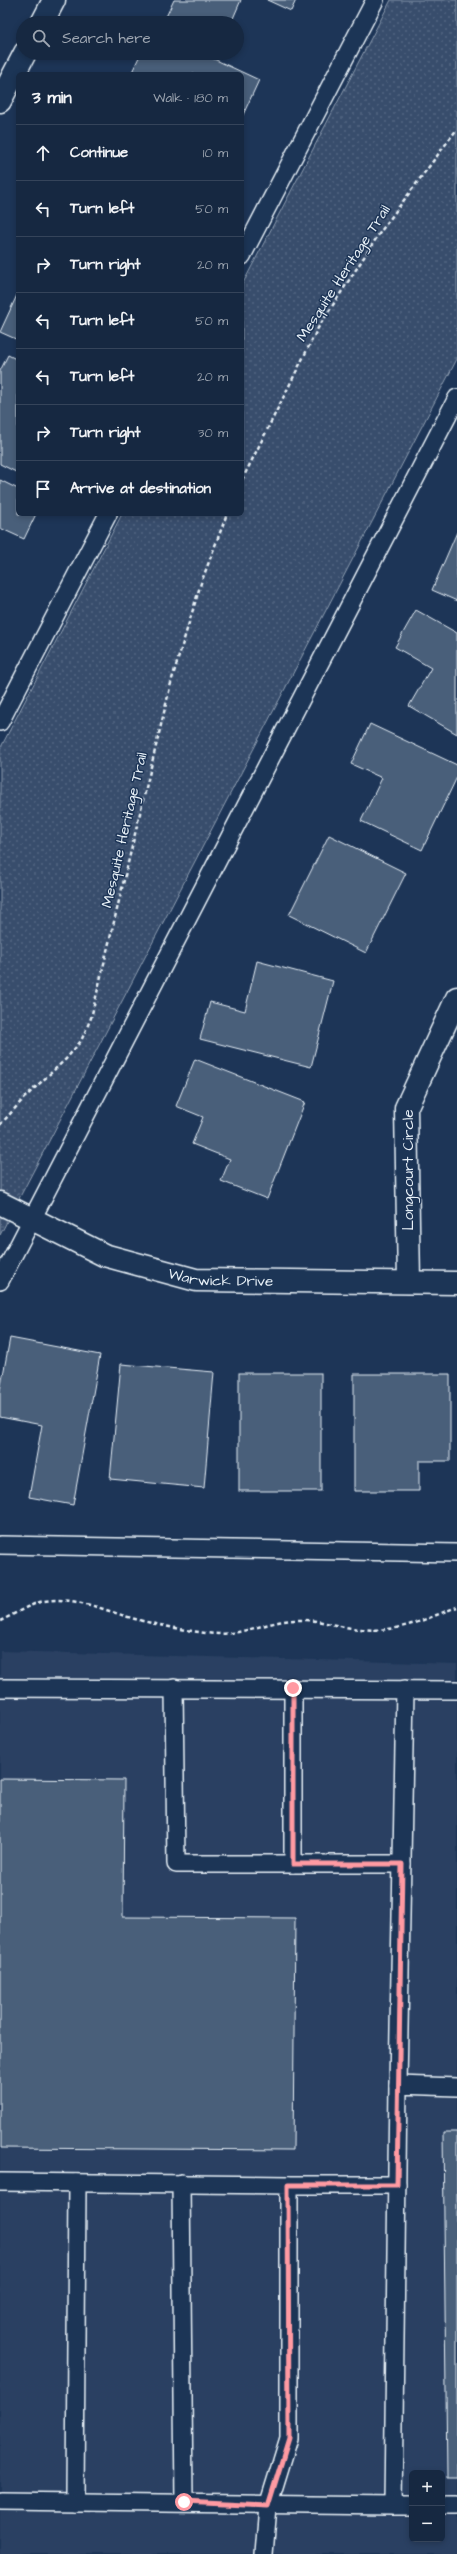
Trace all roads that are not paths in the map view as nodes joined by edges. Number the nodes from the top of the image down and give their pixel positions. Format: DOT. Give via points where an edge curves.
graph roads {
  1 [pos="54,0"];
  2 [pos="375,0"];
  3 [pos="46,16"];
  4 [pos="21,60"];
  5 [pos="0,101"];
  6 [pos="244,252"];
  7 [pos="457,398"];
  8 [pos="107,516"];
  9 [pos="0,722"];
  10 [pos="457,998"];
  11 [pos="0,1203"];
  12 [pos="31,1218"];
  13 [pos="0,1281"];
  14 [pos="408,1282"];
  15 [pos="457,1283"];
  16 [pos="0,1546"];
  17 [pos="457,1553"];
  18 [pos="0,1688"];
  19 [pos="174,1688"];
  20 [pos="293,1688"];
  21 [pos="405,1689"];
  22 [pos="457,1690"];
  23 [pos="293,1864"];
  24 [pos="402,1864"];
  25 [pos="398,2085"];
  26 [pos="457,2087"];
  27 [pos="0,2182"];
  28 [pos="77,2183"];
  29 [pos="181,2183"];
  30 [pos="288,2185"];
  31 [pos="397,2185"];
  32 [pos="0,2501"];
  33 [pos="75,2502"];
  34 [pos="184,2502"];
  35 [pos="457,2504"];
  36 [pos="445,2505"];
  37 [pos="268,2506"];
  38 [pos="393,2506"];
  39 [pos="409,2506"];
  40 [pos="264,2554"];
  1 -- 3 [label="street"];
  2 -- 6 [label="lane"];
  4 -- 5 [label="street"];
  7 -- 12 [label="lane"];
  8 -- 9 [label="lane"];
  10 -- 14 [label="street, Longcourt Circle" via="406,1108"];
  11 -- 12 [label="street, Warwick Drive"];
  12 -- 13 [label="lane"];
  12 -- 14 [label="street, Warwick Drive" via="104,1255 196,1280"];
  14 -- 15 [label="street, Warwick Drive"];
  16 -- 17 [label="lane"];
  18 -- 19 [label="lane"];
  19 -- 20 [label="lane"];
  19 -- 23 [label="lane" via="176,1864"];
  20 -- 21 [label="lane"];
  20 -- 23 [label="lane"];
  21 -- 22 [label="lane"];
  21 -- 24 [label="lane"];
  23 -- 24 [label="lane"];
  24 -- 25 [label="lane"];
  25 -- 26 [label="lane"];
  25 -- 31 [label="lane"];
  27 -- 28 [label="lane"];
  28 -- 29 [label="lane"];
  28 -- 33 [label="lane"];
  29 -- 30 [label="lane"];
  29 -- 34 [label="lane"];
  30 -- 31 [label="lane"];
  30 -- 37 [label="lane" via="289,2438"];
  31 -- 38 [label="lane"];
  32 -- 33 [label="lane"];
  33 -- 34 [label="lane"];
  34 -- 37 [label="lane"];
  35 -- 36 [label="lane"];
  37 -- 38 [label="lane"];
  37 -- 40 [label="lane"];
  38 -- 39 [label="lane"];
}
